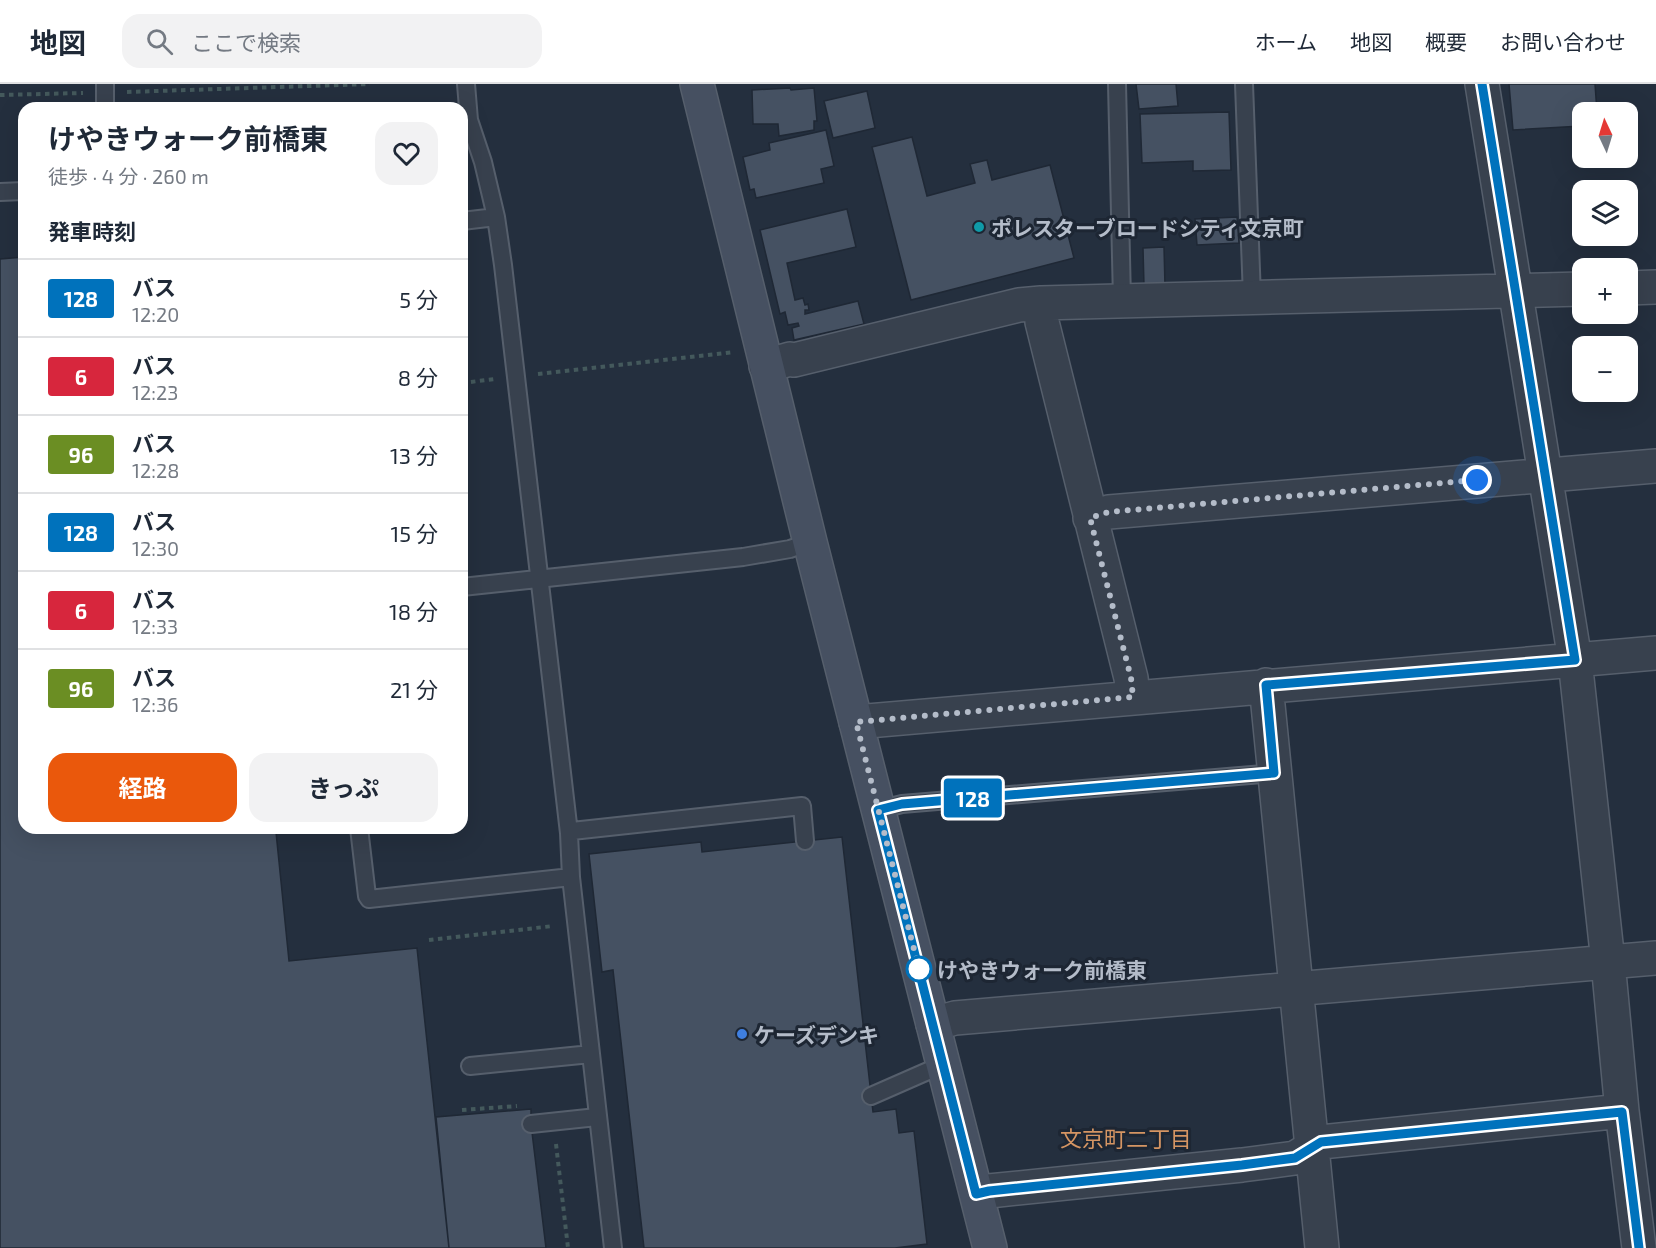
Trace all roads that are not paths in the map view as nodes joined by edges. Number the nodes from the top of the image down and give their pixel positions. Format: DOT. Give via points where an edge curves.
graph roads {
  1 [pos="466,84"];
  2 [pos="697,84"];
  3 [pos="1117,84"];
  4 [pos="1244,84"];
  5 [pos="1482,84"];
  6 [pos="468,102"];
  7 [pos="468,108"];
  8 [pos="470,148"];
  9 [pos="18,191"];
  10 [pos="0,192"];
  11 [pos="496,217"];
  12 [pos="468,220"];
  13 [pos="1656,287"];
  14 [pos="1638,288"];
  15 [pos="1572,289"];
  16 [pos="1517,290"];
  17 [pos="1252,297"];
  18 [pos="1122,300"];
  19 [pos="1041,303"];
  20 [pos="766,366"];
  21 [pos="1656,465"];
  22 [pos="1546,474"];
  23 [pos="1090,518"];
  24 [pos="810,542"];
  25 [pos="539,579"];
  26 [pos="468,586"];
  27 [pos="1656,653"];
  28 [pos="1575,660"];
  29 [pos="1266,685"];
  30 [pos="1133,697"];
  31 [pos="856,722"];
  32 [pos="1274,773"];
  33 [pos="878,810"];
  34 [pos="569,833"];
  35 [pos="360,834"];
  36 [pos="805,841"];
  37 [pos="571,877"];
  38 [pos="1656,958"];
  39 [pos="1608,962"];
  40 [pos="1296,988"];
  41 [pos="933,1024"];
  42 [pos="591,1054"];
  43 [pos="470,1066"];
  44 [pos="944,1068"];
  45 [pos="871,1096"];
  46 [pos="1622,1112"];
  47 [pos="597,1117"];
  48 [pos="531,1124"];
  49 [pos="1312,1147"];
  50 [pos="976,1194"];
  51 [pos="613,1248"];
  52 [pos="990,1248"];
  53 [pos="1322,1248"];
  54 [pos="1639,1248"];
  1 -- 6 [label="lane"];
  2 -- 20 [label="street"];
  3 -- 18 [label="lane"];
  4 -- 17 [label="lane"];
  5 -- 16 [label="street"];
  7 -- 8 [label="lane"];
  8 -- 11 [label="lane" via="483,162"];
  9 -- 10 [label="lane"];
  11 -- 12 [label="lane"];
  11 -- 25 [label="lane"];
  13 -- 14 [label="street"];
  15 -- 16 [label="street"];
  16 -- 17 [label="street"];
  16 -- 22 [label="street"];
  17 -- 18 [label="street"];
  18 -- 19 [label="street"];
  19 -- 20 [label="street"];
  19 -- 23 [label="street" via="1042,322"];
  20 -- 24 [label="street"];
  21 -- 22 [label="street"];
  22 -- 23 [label="street" via="1109,512"];
  22 -- 28 [label="street"];
  23 -- 30 [label="street"];
  24 -- 25 [label="lane" via="743,557"];
  24 -- 31 [label="street"];
  25 -- 26 [label="lane"];
  25 -- 34 [label="lane"];
  27 -- 28 [label="street"];
  28 -- 29 [label="street"];
  28 -- 39 [label="street"];
  29 -- 30 [label="street"];
  29 -- 32 [label="street"];
  30 -- 31 [label="street"];
  31 -- 33 [label="street"];
  32 -- 33 [label="lane" via="902,804"];
  32 -- 40 [label="street"];
  33 -- 41 [label="street"];
  34 -- 36 [label="lane" via="802,806"];
  34 -- 37 [label="lane"];
  35 -- 37 [label="lane" via="369,899"];
  37 -- 42 [label="lane"];
  38 -- 39 [label="street"];
  39 -- 40 [label="street"];
  39 -- 46 [label="street"];
  40 -- 41 [label="street" via="955,1018"];
  40 -- 49 [label="street"];
  41 -- 44 [label="street"];
  42 -- 43 [label="lane"];
  42 -- 47 [label="lane"];
  44 -- 45 [label="lane"];
  44 -- 50 [label="street"];
  46 -- 49 [label="street" via="1329,1141"];
  46 -- 54 [label="street"];
  47 -- 48 [label="lane"];
  47 -- 51 [label="lane"];
  49 -- 50 [label="street" via="1295,1158"];
  49 -- 53 [label="street"];
  50 -- 52 [label="street"];
}
